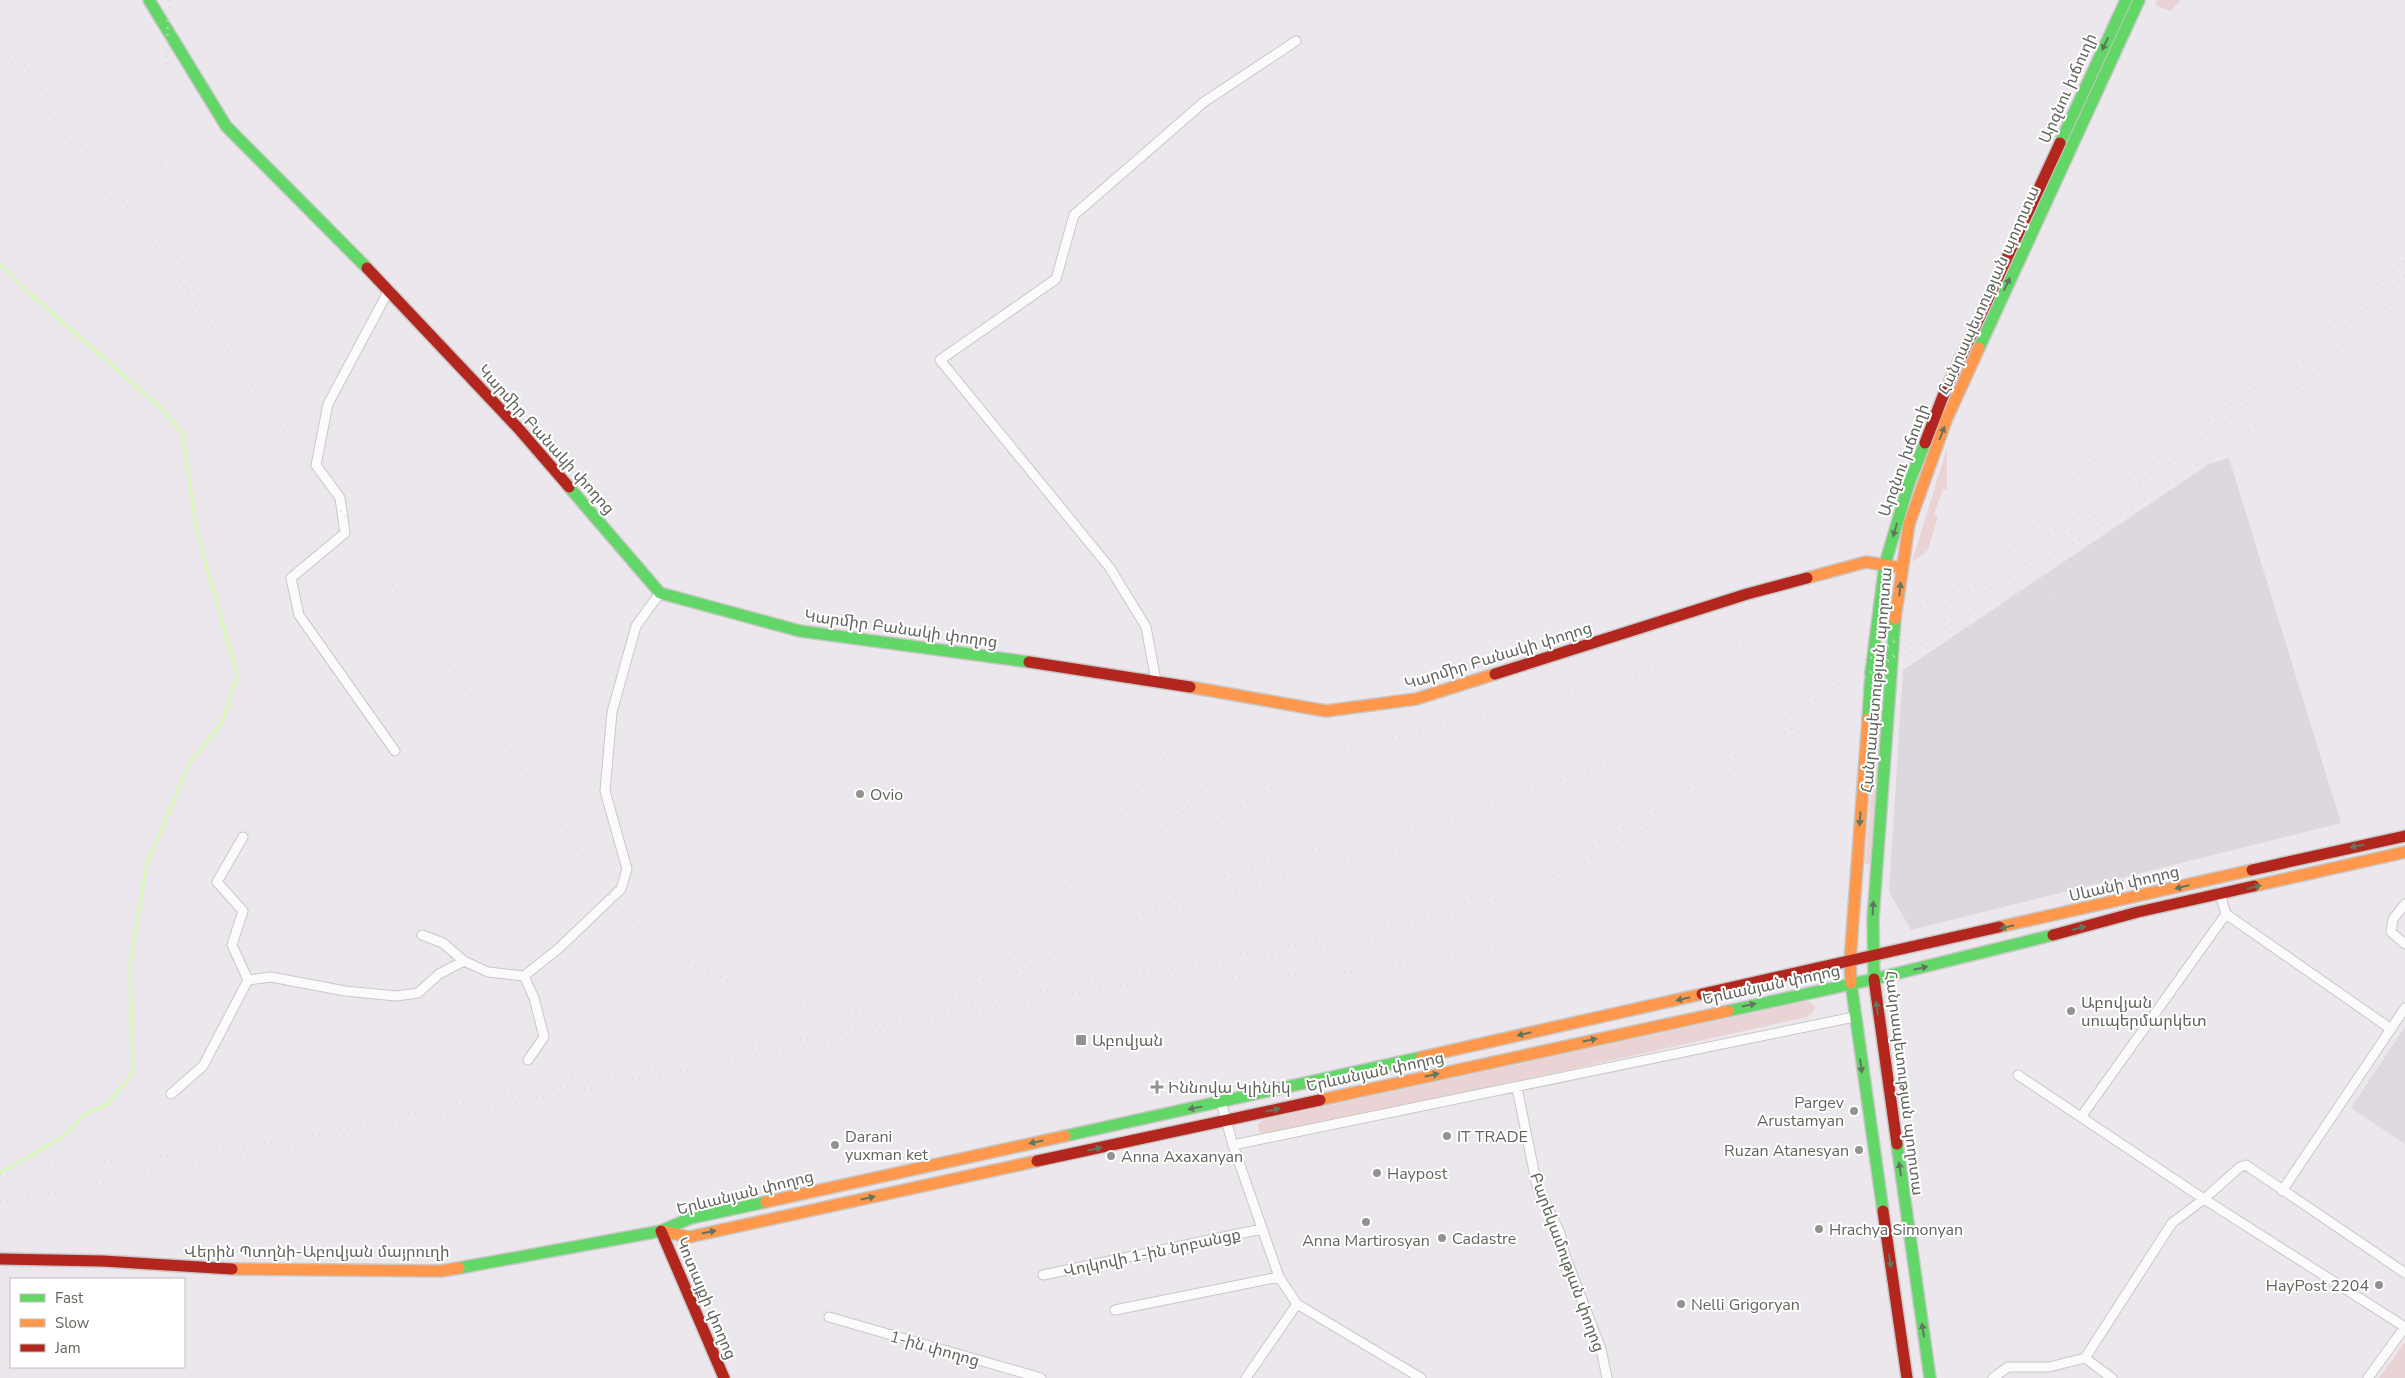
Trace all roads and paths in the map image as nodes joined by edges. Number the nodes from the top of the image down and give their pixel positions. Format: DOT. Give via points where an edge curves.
graph roads {
  1 [pos="149,0"];
  2 [pos="2126,0"];
  3 [pos="2139,0"];
  4 [pos="1296,41"];
  5 [pos="389,290"];
  6 [pos="1885,564"];
  7 [pos="1902,568"];
  8 [pos="1883,579"];
  9 [pos="660,593"];
  10 [pos="1156,681"];
  11 [pos="395,751"];
  12 [pos="2405,836"];
  13 [pos="243,838"];
  14 [pos="2405,852"];
  15 [pos="2220,894"];
  16 [pos="2405,904"];
  17 [pos="2226,914"];
  18 [pos="422,936"];
  19 [pos="2405,944"];
  20 [pos="1873,957"];
  21 [pos="464,961"];
  22 [pos="1850,961"];
  23 [pos="524,976"];
  24 [pos="1874,979"];
  25 [pos="248,980"];
  26 [pos="1851,983"];
  27 [pos="2405,1008"];
  28 [pos="1854,1016"];
  29 [pos="2391,1030"];
  30 [pos="528,1060"];
  31 [pos="2018,1075"];
  32 [pos="1517,1088"];
  33 [pos="172,1094"];
  34 [pos="1221,1102"];
  35 [pos="2081,1117"];
  36 [pos="1225,1121"];
  37 [pos="1233,1146"];
  38 [pos="2282,1191"];
  39 [pos="2204,1199"];
  40 [pos="1262,1229"];
  41 [pos="661,1230"];
  42 [pos="0,1259"];
  43 [pos="2405,1273"];
  44 [pos="1042,1275"];
  45 [pos="1279,1277"];
  46 [pos="1298,1304"];
  47 [pos="1115,1310"];
  48 [pos="829,1317"];
  49 [pos="2405,1327"];
  50 [pos="2085,1358"];
  51 [pos="724,1378"];
  52 [pos="1041,1378"];
  53 [pos="1246,1378"];
  54 [pos="1421,1378"];
  55 [pos="1607,1378"];
  56 [pos="1907,1378"];
  57 [pos="1930,1378"];
  58 [pos="1993,1378"];
  59 [pos="2112,1378"];
  60 [pos="2368,1378"];
  1 -- 5 [label="main road, Կարմիր Բանակի փողոց" via="226,126"];
  2 -- 6 [label="main road, Արզնու խճուղի, one-way" via="1943,396 1909,484"];
  7 -- 3 [label="main road, Հանրապետության պողոտա, one-way" via="1910,524 1947,418"];
  4 -- 10 [label="street" via="1204,102 1074,215 1056,279 940,360 1110,568 1146,627"];
  5 -- 9 [label="main road, Կարմիր Բանակի փողոց" via="518,428"];
  5 -- 11 [label="street" via="328,404 316,465 340,498 345,534 291,578 299,615"];
  6 -- 7 [label="main road, Կարմիր Բանակի փողոց"];
  6 -- 8 [label="main road, Արզնու խճուղի"];
  6 -- 10 [label="main road, Կարմիր Բանակի փողոց" via="1866,562 1747,594 1416,699 1326,711"];
  20 -- 7 [label="main road, Հանրապետության պողոտա, one-way" via="1872,919 1892,644"];
  8 -- 22 [label="main road, Հանրապետության պողոտա, one-way" via="1871,672"];
  9 -- 10 [label="main road, Կարմիր Բանակի փողոց" via="800,632 922,646"];
  9 -- 23 [label="street" via="636,626 612,712 605,791 627,869 621,889 558,949"];
  12 -- 20 [label="main road, Սևանի փողոց, one-way"];
  13 -- 25 [label="street" via="217,882 243,911 232,944"];
  15 -- 14 [label="main road, Սևանի փողոց, one-way"];
  15 -- 17 [label="street"];
  24 -- 15 [label="main road, Սևանի փողոց, one-way"];
  16 -- 19 [label="street" via="2392,919 2391,932"];
  17 -- 29 [label="street"];
  17 -- 35 [label="street"];
  18 -- 21 [label="street" via="443,943"];
  20 -- 22 [label="main road, Սևանի փողոց"];
  20 -- 24 [label="main road, Հանրապետության պողոտա"];
  21 -- 23 [label="street" via="488,972"];
  21 -- 25 [label="street" via="440,974 418,992 396,996 345,991 271,977"];
  22 -- 26 [label="main road, Հանրապետության պողոտա"];
  22 -- 34 [label="main road, Երևանյան փողոց, one-way"];
  23 -- 30 [label="street" via="534,998 544,1037"];
  24 -- 26 [label="main road, Սևանի փողոց"];
  57 -- 24 [label="main road, Հանրապետության պողոտա, one-way"];
  25 -- 33 [label="street" via="204,1066"];
  26 -- 28 [label="main road, Հանրապետության պողոտա"];
  36 -- 26 [label="main road, Երևանյան փողոց, one-way"];
  27 -- 29 [label="street"];
  28 -- 32 [label="street"];
  28 -- 56 [label="main road, Հանրապետության պողոտա, one-way"];
  29 -- 38 [label="street"];
  31 -- 35 [label="street"];
  32 -- 37 [label="street"];
  32 -- 55 [label="street, Բարեկամության փողոց" via="1537,1186 1560,1233 1564,1253 1601,1349"];
  34 -- 36 [label="street"];
  34 -- 41 [label="main road, Երևանյան փողոց, one-way" via="691,1218"];
  35 -- 39 [label="street"];
  36 -- 37 [label="street"];
  41 -- 36 [label="main road, Երևանյան փողոց, one-way" via="690,1237"];
  37 -- 40 [label="street"];
  38 -- 39 [label="street" via="2246,1166 2240,1167"];
  38 -- 43 [label="street"];
  39 -- 49 [label="street"];
  39 -- 50 [label="street" via="2172,1223"];
  40 -- 44 [label="street, Վոլկովի 1-ին նրբանցք"];
  40 -- 45 [label="street"];
  41 -- 42 [label="main road, Վերին Պտղնի-Աբովյան մայրուղի" via="441,1271 214,1269 103,1261"];
  41 -- 51 [label="main road, Կոտայքի փողոց"];
  45 -- 46 [label="street"];
  45 -- 47 [label="street"];
  46 -- 53 [label="street"];
  46 -- 54 [label="street"];
  48 -- 52 [label="street, 1-ին փողոց"];
  49 -- 60 [label="street"];
  50 -- 58 [label="street" via="2049,1367 2008,1367"];
  50 -- 59 [label="street"];
}
